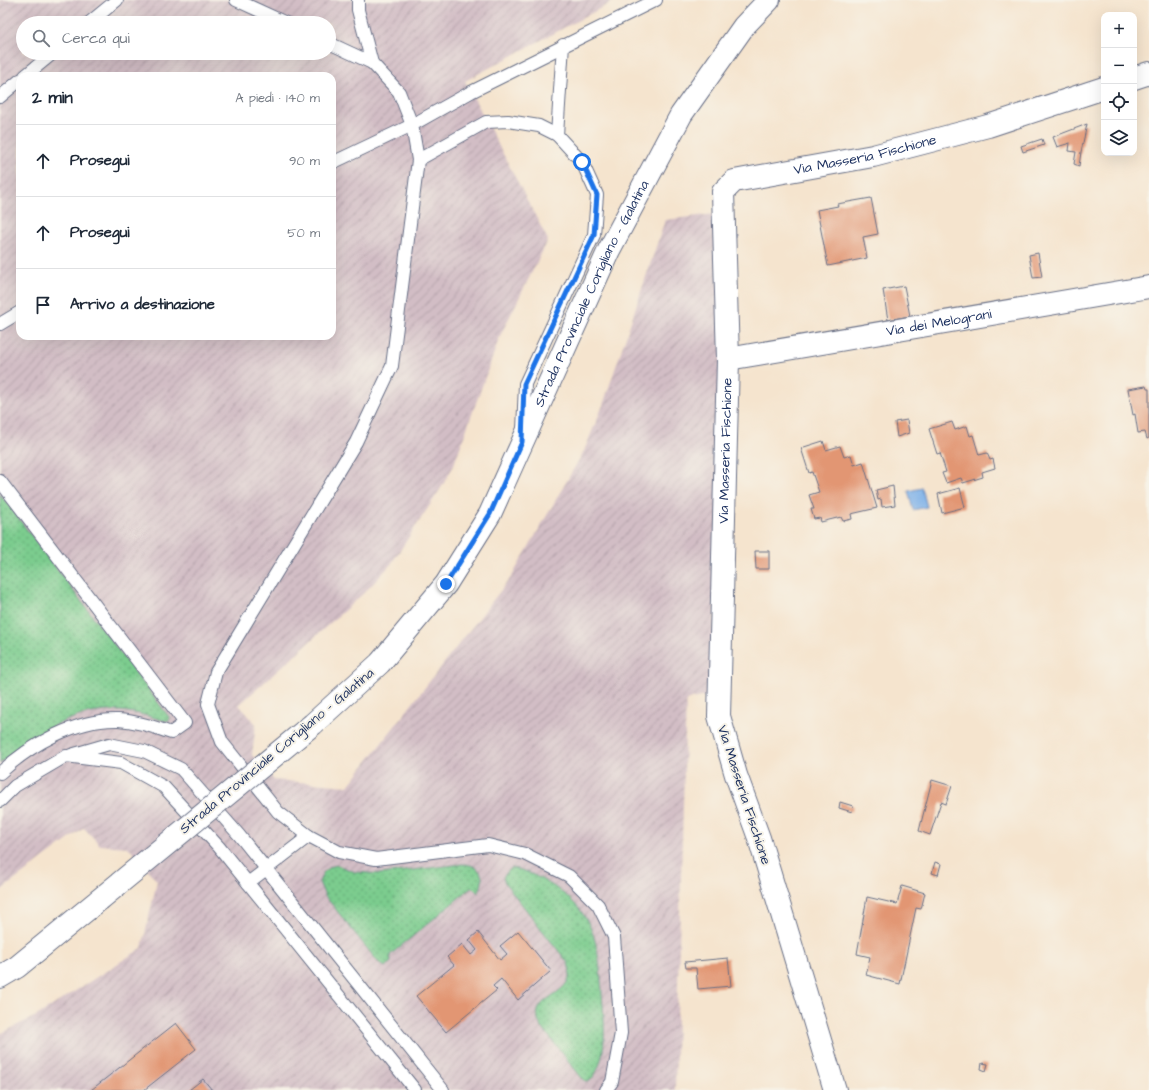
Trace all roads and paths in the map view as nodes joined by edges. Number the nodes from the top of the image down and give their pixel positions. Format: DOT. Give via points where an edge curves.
graph roads {
  1 [pos="116,0"];
  2 [pos="236,0"];
  3 [pos="358,0"];
  4 [pos="656,0"];
  5 [pos="769,0"];
  6 [pos="97,16"];
  7 [pos="271,16"];
  8 [pos="563,45"];
  9 [pos="336,46"];
  10 [pos="44,60"];
  11 [pos="372,62"];
  12 [pos="30,72"];
  13 [pos="1149,73"];
  14 [pos="1137,77"];
  15 [pos="16,83"];
  16 [pos="1101,89"];
  17 [pos="0,97"];
  18 [pos="412,125"];
  19 [pos="556,135"];
  20 [pos="418,160"];
  21 [pos="336,161"];
  22 [pos="1149,287"];
  23 [pos="16,314"];
  24 [pos="0,324"];
  25 [pos="728,359"];
  26 [pos="522,442"];
  27 [pos="0,481"];
  28 [pos="66,756"];
  29 [pos="0,772"];
  30 [pos="0,801"];
  31 [pos="308,836"];
  32 [pos="266,869"];
  33 [pos="248,883"];
  34 [pos="0,977"];
  35 [pos="415,1090"];
  36 [pos="443,1090"];
  37 [pos="606,1090"];
  38 [pos="835,1090"];
  1 -- 6 [label="lane"];
  2 -- 7 [label="lane"];
  3 -- 11 [label="lane" via="358,10"];
  4 -- 8 [label="lane"];
  5 -- 26 [label="street, Strada Provinciale Corigliano - Galatina" via="744,26 681,115 609,250"];
  8 -- 18 [label="lane" via="470,92"];
  8 -- 19 [label="lane"];
  9 -- 11 [label="lane"];
  10 -- 12 [label="lane"];
  11 -- 18 [label="lane" via="399,92"];
  13 -- 14 [label="street"];
  15 -- 17 [label="lane"];
  16 -- 25 [label="street, Via Masseria Fischione" via="988,126 873,156 734,181 723,192"];
  18 -- 20 [label="lane"];
  18 -- 21 [label="lane"];
  19 -- 20 [label="lane" via="539,126 508,121 486,122"];
  19 -- 26 [label="lane" via="582,162 597,195 594,235 524,384"];
  20 -- 31 [label="lane" via="392,366 356,442 216,672 208,704 222,742 278,812"];
  22 -- 25 [label="street, Via dei Melograni"];
  23 -- 24 [label="lane"];
  25 -- 38 [label="street, Via Masseria Fischione" via="719,716 736,775 759,838"];
  26 -- 34 [label="street, Strada Provinciale Corigliano - Galatina, bridge" via="490,514 446,584 380,664 314,724 17,967"];
  27 -- 29 [label="lane" via="185,723 171,732 118,720 83,725 46,739"];
  28 -- 30 [label="lane" via="15,786"];
  28 -- 32 [label="lane" via="109,744 144,751 181,769"];
  28 -- 33 [label="lane" via="120,763 164,787"];
  31 -- 32 [label="lane"];
  31 -- 37 [label="lane" via="339,852 376,859 488,845 526,854 569,876 598,904 614,937 621,1033 612,1082"];
  32 -- 33 [label="lane"];
  32 -- 36 [label="lane"];
  33 -- 35 [label="lane"];
}
